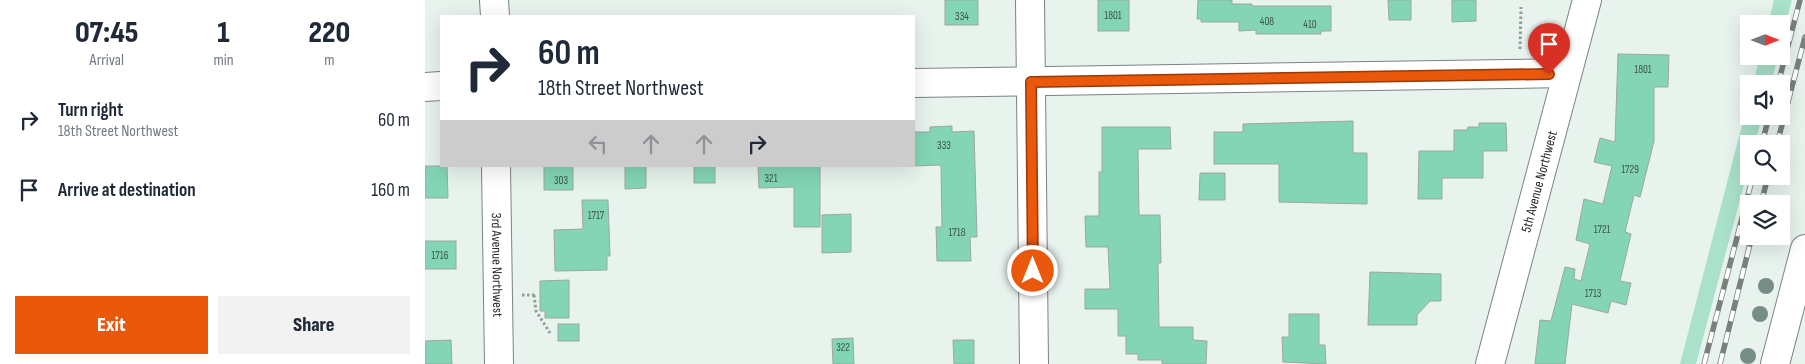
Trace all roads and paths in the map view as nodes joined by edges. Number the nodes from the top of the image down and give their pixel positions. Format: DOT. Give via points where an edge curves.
graph roads {
  1 [pos="495,0"];
  2 [pos="1031,0"];
  3 [pos="1587,0"];
  4 [pos="1521,7"];
  5 [pos="495,15"];
  6 [pos="1520,55"];
  7 [pos="1567,73"];
  8 [pos="1031,82"];
  9 [pos="915,83"];
  10 [pos="440,86"];
  11 [pos="425,87"];
  12 [pos="496,167"];
  13 [pos="1804,258"];
  14 [pos="518,295"];
  15 [pos="550,333"];
  16 [pos="499,364"];
  17 [pos="1034,364"];
  18 [pos="1490,364"];
  19 [pos="1775,364"];
  1 -- 5 [label="street"];
  2 -- 8 [label="street"];
  3 -- 7 [label="street, 5th Avenue Northwest"];
  4 -- 6 [label="path"];
  7 -- 8 [label="street"];
  7 -- 18 [label="street, 5th Avenue Northwest"];
  8 -- 9 [label="street"];
  8 -- 17 [label="street"];
  10 -- 11 [label="street"];
  12 -- 16 [label="street, 3rd Avenue Northwest"];
  13 -- 19 [label="street"];
  14 -- 15 [label="path" via="535,295 536,311"];
}
